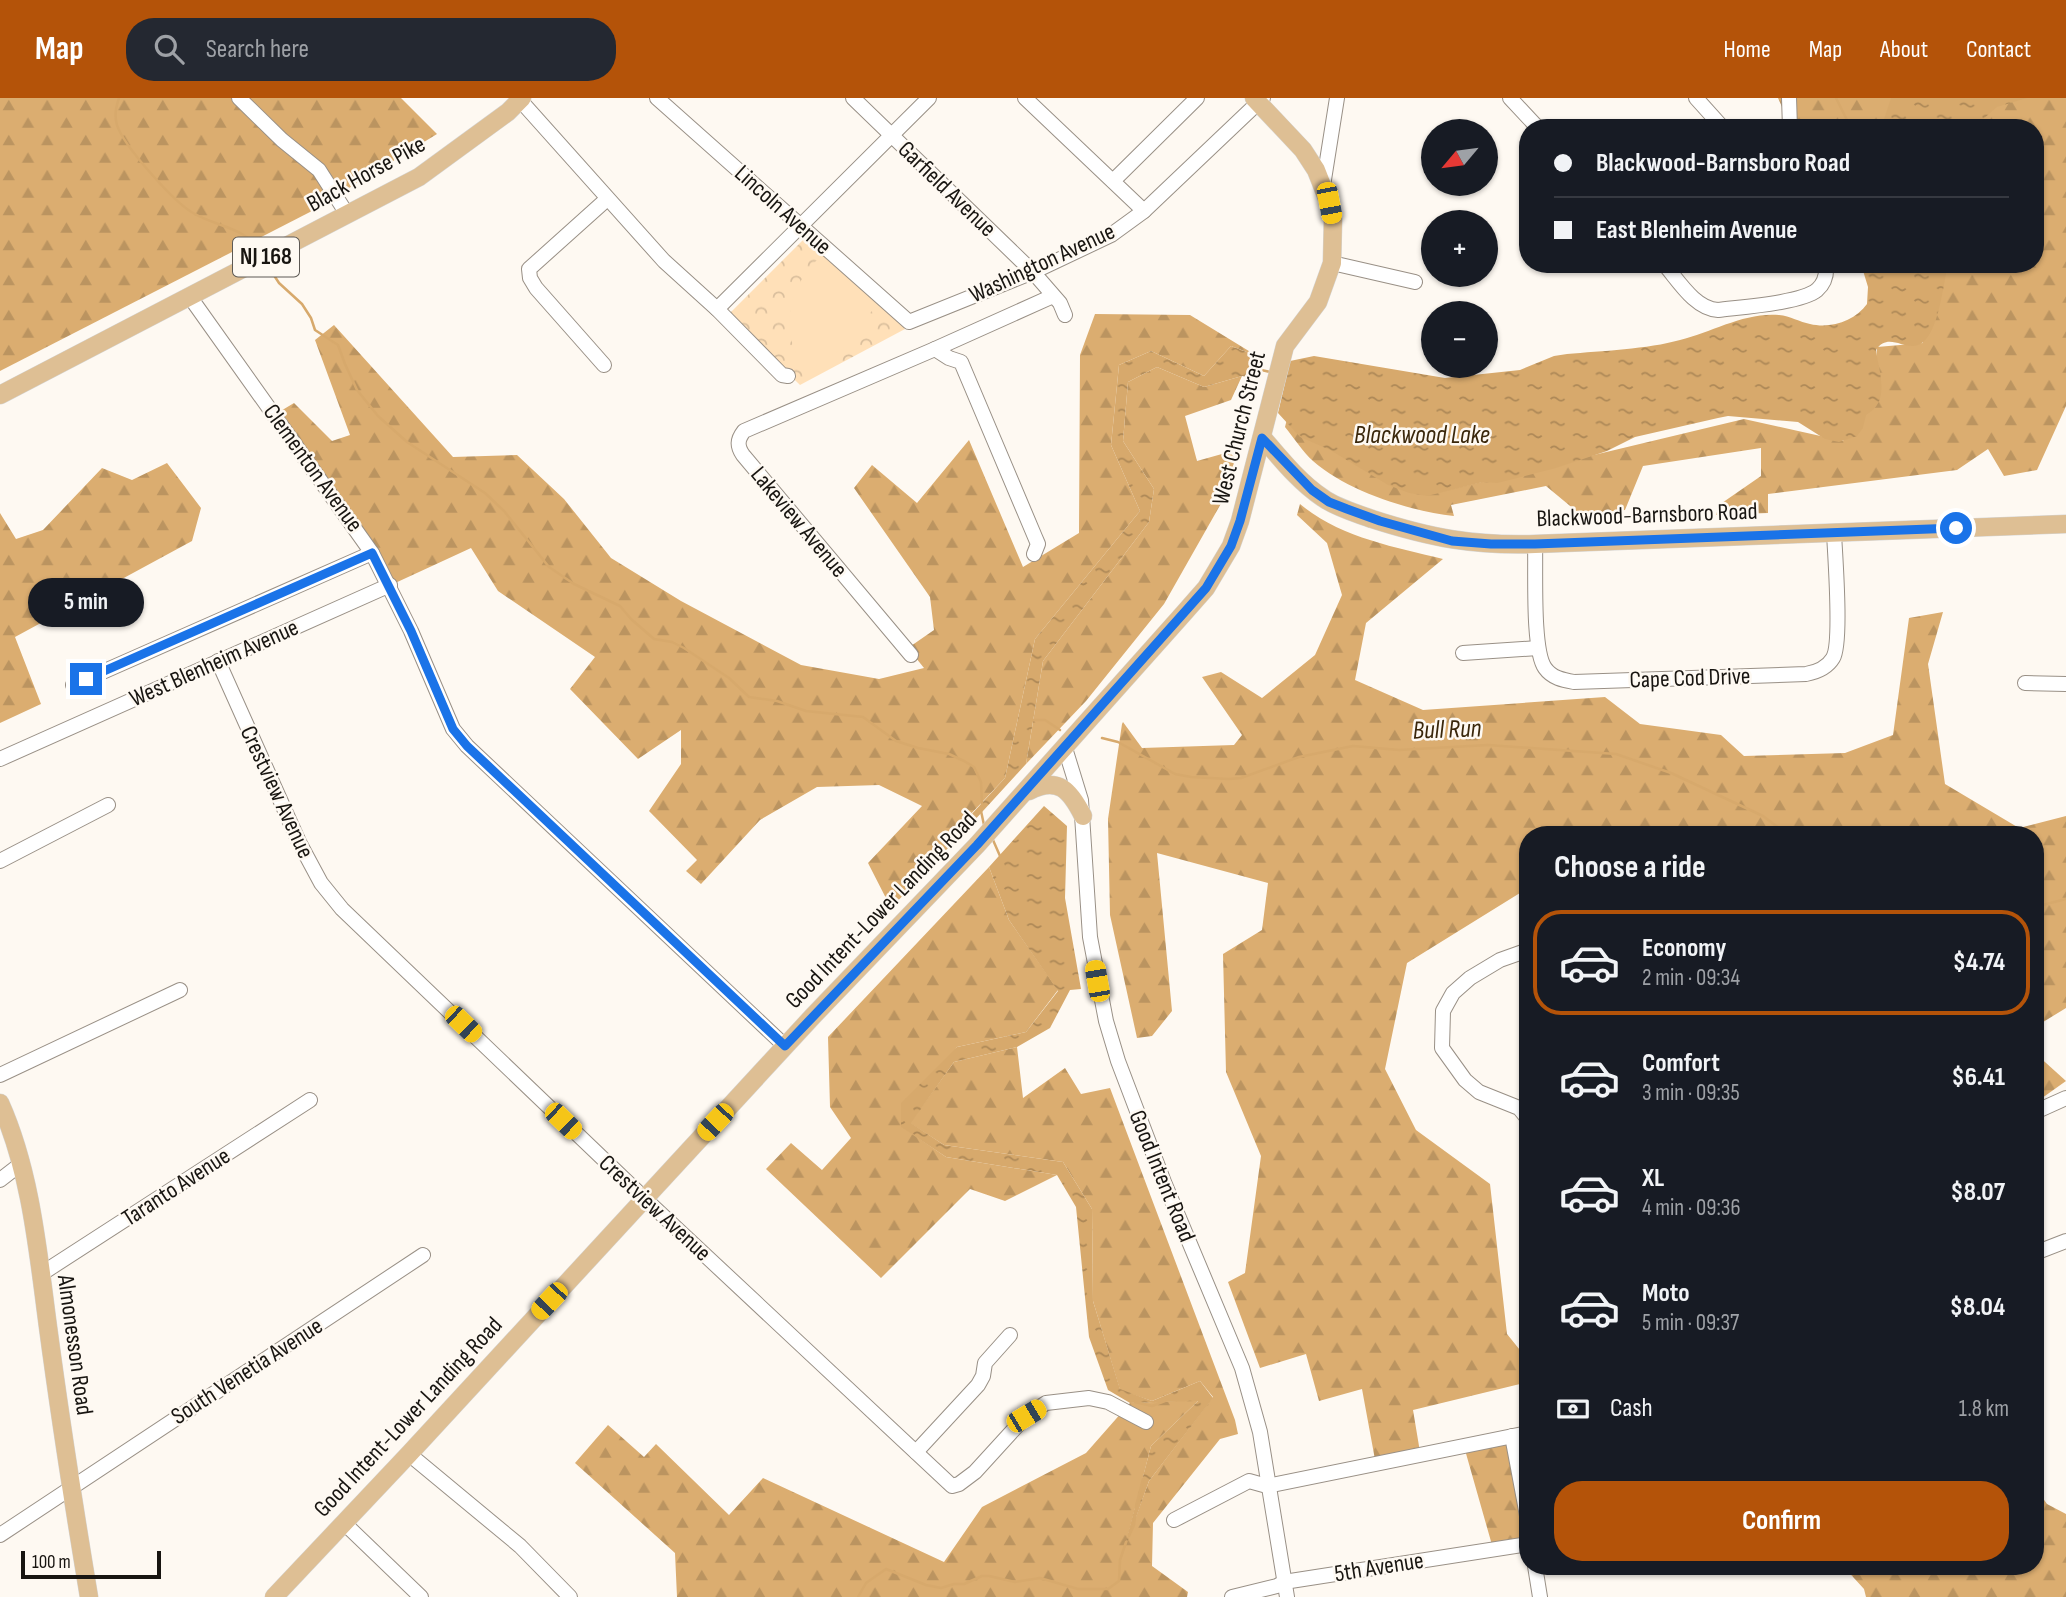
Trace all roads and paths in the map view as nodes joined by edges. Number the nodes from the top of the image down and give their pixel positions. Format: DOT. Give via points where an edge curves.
graph roads {
  1 [pos="239,98"];
  2 [pos="657,98"];
  3 [pos="853,98"];
  4 [pos="929,98"];
  5 [pos="1026,98"];
  6 [pos="1197,98"];
  7 [pos="1337,98"];
  8 [pos="1510,98"];
  9 [pos="1696,98"];
  10 [pos="1789,98"];
  11 [pos="521,99"];
  12 [pos="1258,99"];
  13 [pos="1530,119"];
  14 [pos="1715,119"];
  15 [pos="1790,119"];
  16 [pos="892,135"];
  17 [pos="1113,181"];
  18 [pos="1323,187"];
  19 [pos="607,200"];
  20 [pos="1144,211"];
  21 [pos="347,214"];
  22 [pos="800,226"];
  23 [pos="1332,263"];
  24 [pos="1033,272"];
  25 [pos="1672,273"];
  26 [pos="1825,273"];
  27 [pos="1415,282"];
  28 [pos="1053,296"];
  29 [pos="190,297"];
  30 [pos="717,309"];
  31 [pos="1065,315"];
  32 [pos="909,322"];
  33 [pos="935,349"];
  34 [pos="604,365"];
  35 [pos="788,376"];
  36 [pos="0,394"];
  37 [pos="799,407"];
  38 [pos="1262,438"];
  39 [pos="2066,524"];
  40 [pos="1834,533"];
  41 [pos="1535,544"];
  42 [pos="372,553"];
  43 [pos="1034,554"];
  44 [pos="390,585"];
  45 [pos="1538,648"];
  46 [pos="1463,653"];
  47 [pos="911,655"];
  48 [pos="218,661"];
  49 [pos="2025,683"];
  50 [pos="2066,684"];
  51 [pos="73,685"];
  52 [pos="1065,748"];
  53 [pos="0,759"];
  54 [pos="1023,795"];
  55 [pos="108,805"];
  56 [pos="1083,816"];
  57 [pos="0,861"];
  58 [pos="1519,953"];
  59 [pos="180,990"];
  60 [pos="785,1046"];
  61 [pos="0,1075"];
  62 [pos="2066,1098"];
  63 [pos="310,1100"];
  64 [pos="0,1102"];
  65 [pos="1519,1108"];
  66 [pos="2044,1108"];
  67 [pos="22,1163"];
  68 [pos="0,1180"];
  69 [pos="644,1198"];
  70 [pos="2066,1241"];
  71 [pos="2044,1250"];
  72 [pos="423,1255"];
  73 [pos="41,1274"];
  74 [pos="1010,1335"];
  75 [pos="1140,1419"];
  76 [pos="1519,1435"];
  77 [pos="1512,1436"];
  78 [pos="916,1452"];
  79 [pos="409,1454"];
  80 [pos="1519,1473"];
  81 [pos="1267,1486"];
  82 [pos="70,1488"];
  83 [pos="1174,1520"];
  84 [pos="344,1523"];
  85 [pos="0,1535"];
  86 [pos="1519,1546"];
  87 [pos="1536,1575"];
  88 [pos="1284,1582"];
  89 [pos="89,1597"];
  90 [pos="274,1597"];
  91 [pos="421,1597"];
  92 [pos="570,1597"];
  93 [pos="1232,1597"];
  94 [pos="1287,1597"];
  95 [pos="1540,1597"];
  1 -- 21 [label="street" via="319,170"];
  2 -- 22 [label="street, Lincoln Avenue"];
  3 -- 16 [label="street, Garfield Avenue"];
  4 -- 16 [label="street"];
  5 -- 17 [label="street"];
  6 -- 17 [label="street"];
  7 -- 18 [label="street"];
  8 -- 13 [label="street"];
  9 -- 14 [label="street"];
  10 -- 15 [label="street"];
  11 -- 19 [label="street"];
  11 -- 21 [label="main road, Black Horse Pike / NJ 168" via="419,177"];
  12 -- 18 [label="main road, West Church Street" via="1303,150"];
  12 -- 20 [label="street, Washington Avenue"];
  16 -- 22 [label="street"];
  16 -- 24 [label="street, Garfield Avenue"];
  17 -- 20 [label="street"];
  18 -- 23 [label="main road, West Church Street" via="1333,220"];
  19 -- 30 [label="street" via="663,261"];
  19 -- 34 [label="street" via="529,269 530,278"];
  20 -- 24 [label="street, Washington Avenue" via="1111,234"];
  21 -- 29 [label="main road, Black Horse Pike / NJ 168"];
  22 -- 30 [label="street"];
  22 -- 32 [label="street, Lincoln Avenue"];
  23 -- 27 [label="street"];
  23 -- 38 [label="main road, West Church Street" via="1322,295 1290,337 1282,356"];
  24 -- 28 [label="street, Garfield Avenue"];
  24 -- 32 [label="street, Washington Avenue"];
  25 -- 26 [label="street" via="1699,303 1712,310 1797,299 1812,294"];
  28 -- 31 [label="street, Garfield Avenue"];
  28 -- 33 [label="street, Washington Avenue"];
  29 -- 36 [label="main road, Black Horse Pike / NJ 168"];
  29 -- 42 [label="street, Clementon Avenue"];
  30 -- 35 [label="street"];
  33 -- 37 [label="street, Washington Avenue"];
  33 -- 43 [label="street" via="961,362 1038,544"];
  37 -- 47 [label="street, Lakeview Avenue" via="744,431 738,448"];
  38 -- 41 [label="main road, Blackwood-Barnsboro Road" via="1312,490 1347,509 1452,541"];
  38 -- 52 [label="main road, West Church Street" via="1240,521 1221,566"];
  39 -- 40 [label="main road, Blackwood-Barnsboro Road"];
  40 -- 41 [label="main road, Blackwood-Barnsboro Road"];
  40 -- 45 [label="street, Cape Cod Drive" via="1837,644 1833,659 1821,670 1574,682 1548,672"];
  41 -- 45 [label="street, Cape Cod Drive"];
  42 -- 44 [label="street, Clementon Avenue"];
  42 -- 51 [label="street"];
  44 -- 48 [label="street, West Blenheim Avenue"];
  44 -- 60 [label="street, Clementon Avenue" via="453,729 467,746"];
  45 -- 46 [label="street"];
  48 -- 53 [label="street, West Blenheim Avenue"];
  48 -- 69 [label="street, Crestview Avenue" via="321,883 342,909"];
  49 -- 50 [label="street"];
  52 -- 54 [label="main road, Good Intent-Lower Landing Road"];
  52 -- 56 [label="street, Good Intent Road"];
  54 -- 56 [label="main road" via="1044,785 1059,786"];
  54 -- 60 [label="main road, Good Intent-Lower Landing Road"];
  55 -- 57 [label="street"];
  56 -- 81 [label="street, Good Intent Road" via="1090,937 1106,1021 1151,1150 1242,1368 1260,1432"];
  58 -- 65 [label="street" via="1470,978 1453,993 1443,1011 1441,1048 1479,1092"];
  59 -- 61 [label="street"];
  60 -- 69 [label="main road, Good Intent-Lower Landing Road"];
  62 -- 66 [label="street"];
  63 -- 73 [label="street, Taranto Avenue"];
  64 -- 67 [label="main road, Almonesson Road"];
  67 -- 68 [label="street"];
  67 -- 73 [label="main road, Almonesson Road"];
  69 -- 78 [label="street, Crestview Avenue"];
  69 -- 79 [label="main road, Good Intent-Lower Landing Road"];
  70 -- 71 [label="street"];
  72 -- 82 [label="street, South Venetia Avenue"];
  73 -- 82 [label="main road, Almonesson Road"];
  74 -- 78 [label="street" via="985,1363 978,1385"];
  75 -- 78 [label="street, Crestview Avenue" via="1108,1402 1089,1398 1046,1403 1026,1416 975,1472 952,1486"];
  76 -- 77 [label="street"];
  77 -- 80 [label="street"];
  77 -- 81 [label="street"];
  79 -- 84 [label="main road, Good Intent-Lower Landing Road"];
  79 -- 92 [label="street" via="520,1546"];
  81 -- 83 [label="street" via="1249,1481"];
  81 -- 88 [label="street, Good Intent Road"];
  82 -- 85 [label="street, South Venetia Avenue"];
  82 -- 89 [label="main road, Almonesson Road"];
  84 -- 90 [label="main road, Good Intent-Lower Landing Road"];
  84 -- 91 [label="street"];
  86 -- 88 [label="street, 5th Avenue"];
  87 -- 95 [label="street"];
  88 -- 93 [label="street, 5th Avenue"];
  88 -- 94 [label="street, Good Intent Road"];
}
